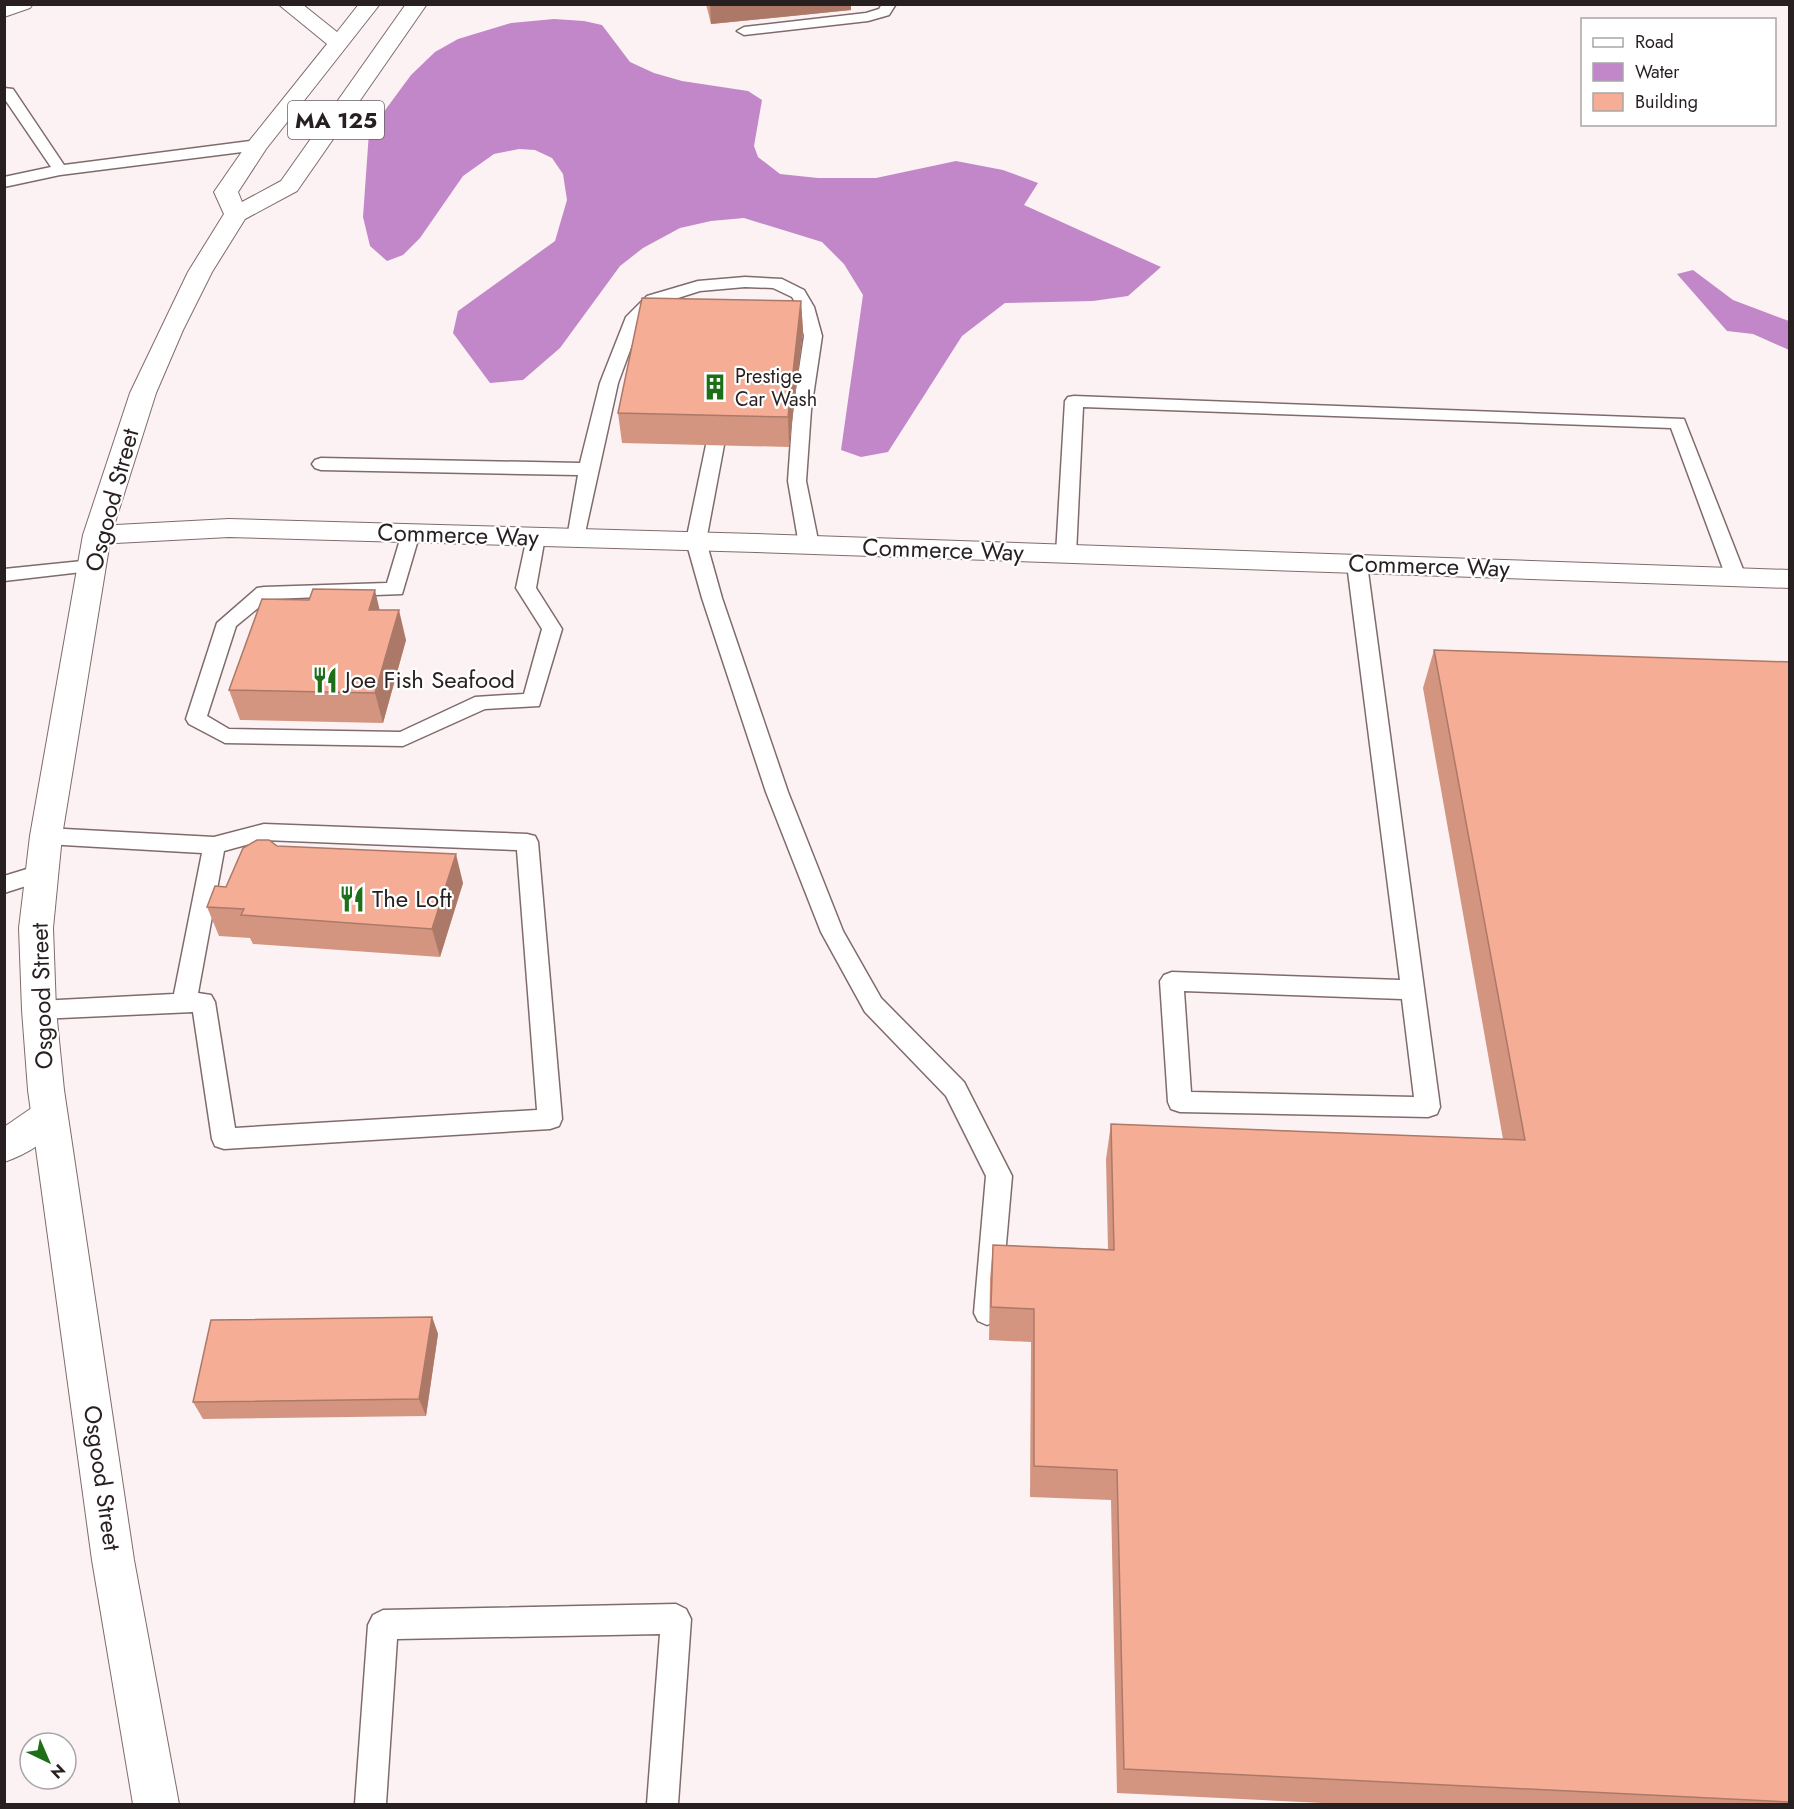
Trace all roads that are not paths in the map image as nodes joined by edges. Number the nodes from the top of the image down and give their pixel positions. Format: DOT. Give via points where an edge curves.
graph roads {
  1 [pos="23,4"];
  2 [pos="288,4"];
  3 [pos="370,4"];
  4 [pos="417,4"];
  5 [pos="889,4"];
  6 [pos="4,11"];
  7 [pos="744,31"];
  8 [pos="340,44"];
  9 [pos="4,93"];
  10 [pos="258,145"];
  11 [pos="60,170"];
  12 [pos="4,182"];
  13 [pos="236,214"];
  14 [pos="745,282"];
  15 [pos="741,301"];
  16 [pos="715,445"];
  17 [pos="321,464"];
  18 [pos="588,469"];
  19 [pos="411,533"];
  20 [pos="536,537"];
  21 [pos="576,538"];
  22 [pos="696,541"];
  23 [pos="809,545"];
  24 [pos="95,550"];
  25 [pos="1066,554"];
  26 [pos="1357,564"];
  27 [pos="4,575"];
  28 [pos="1736,577"];
  29 [pos="1790,579"];
  30 [pos="46,836"];
  31 [pos="214,846"];
  32 [pos="43,872"];
  33 [pos="4,885"];
  34 [pos="1413,990"];
  35 [pos="184,1003"];
  36 [pos="39,1010"];
  37 [pos="49,1116"];
  38 [pos="4,1147"];
  39 [pos="987,1313"];
  40 [pos="156,1804"];
  41 [pos="370,1804"];
  42 [pos="663,1804"];
  1 -- 6 [label="main road"];
  2 -- 8 [label="main road"];
  3 -- 8 [label="main road, MA 125"];
  4 -- 13 [label="main road, MA 125" via="289,186"];
  5 -- 7 [label="lane" via="884,12 868,17"];
  8 -- 10 [label="main road, MA 125"];
  9 -- 11 [label="lane" via="8,92"];
  10 -- 11 [label="lane"];
  10 -- 13 [label="main road, MA 125" via="226,192"];
  11 -- 12 [label="lane"];
  13 -- 24 [label="main road, Osgood Street" via="200,272 143,393"];
  14 -- 15 [label="lane"];
  14 -- 18 [label="lane" via="698,286 653,300 632,321 609,383"];
  14 -- 23 [label="lane" via="777,283 798,294 806,307 813,336 797,481"];
  16 -- 22 [label="lane"];
  17 -- 18 [label="lane"];
  18 -- 21 [label="lane"];
  19 -- 20 [label="main road, Commerce Way"];
  19 -- 20 [label="lane" via="395,589 264,593 227,623 196,719 225,736 403,739 482,702 532,701 552,629 526,588"];
  19 -- 24 [label="main road, Commerce Way" via="229,528"];
  20 -- 21 [label="main road, Commerce Way"];
  21 -- 22 [label="main road, Commerce Way"];
  22 -- 23 [label="main road, Commerce Way"];
  22 -- 39 [label="lane" via="777,792 832,932 873,1005 955,1089 999,1176"];
  23 -- 25 [label="main road, Commerce Way"];
  24 -- 27 [label="lane"];
  24 -- 30 [label="main road, Osgood Street"];
  25 -- 26 [label="main road, Commerce Way"];
  25 -- 28 [label="lane" via="1074,401 1678,423"];
  26 -- 28 [label="main road, Commerce Way"];
  26 -- 34 [label="lane"];
  28 -- 29 [label="main road, Commerce Way"];
  30 -- 31 [label="lane"];
  30 -- 32 [label="main road, Osgood Street"];
  31 -- 35 [label="lane"];
  31 -- 35 [label="lane" via="264,832 527,842 550,1119 224,1139 203,1002"];
  32 -- 33 [label="lane"];
  32 -- 36 [label="main road, Osgood Street" via="36,928"];
  34 -- 34 [label="lane" via="1428,1107 1180,1102 1172,981"];
  35 -- 36 [label="lane"];
  36 -- 37 [label="main road, Osgood Street"];
  37 -- 38 [label="main road"];
  37 -- 40 [label="main road, Osgood Street" via="113,1560"];
  41 -- 42 [label="lane" via="383,1625 676,1619"];
}
